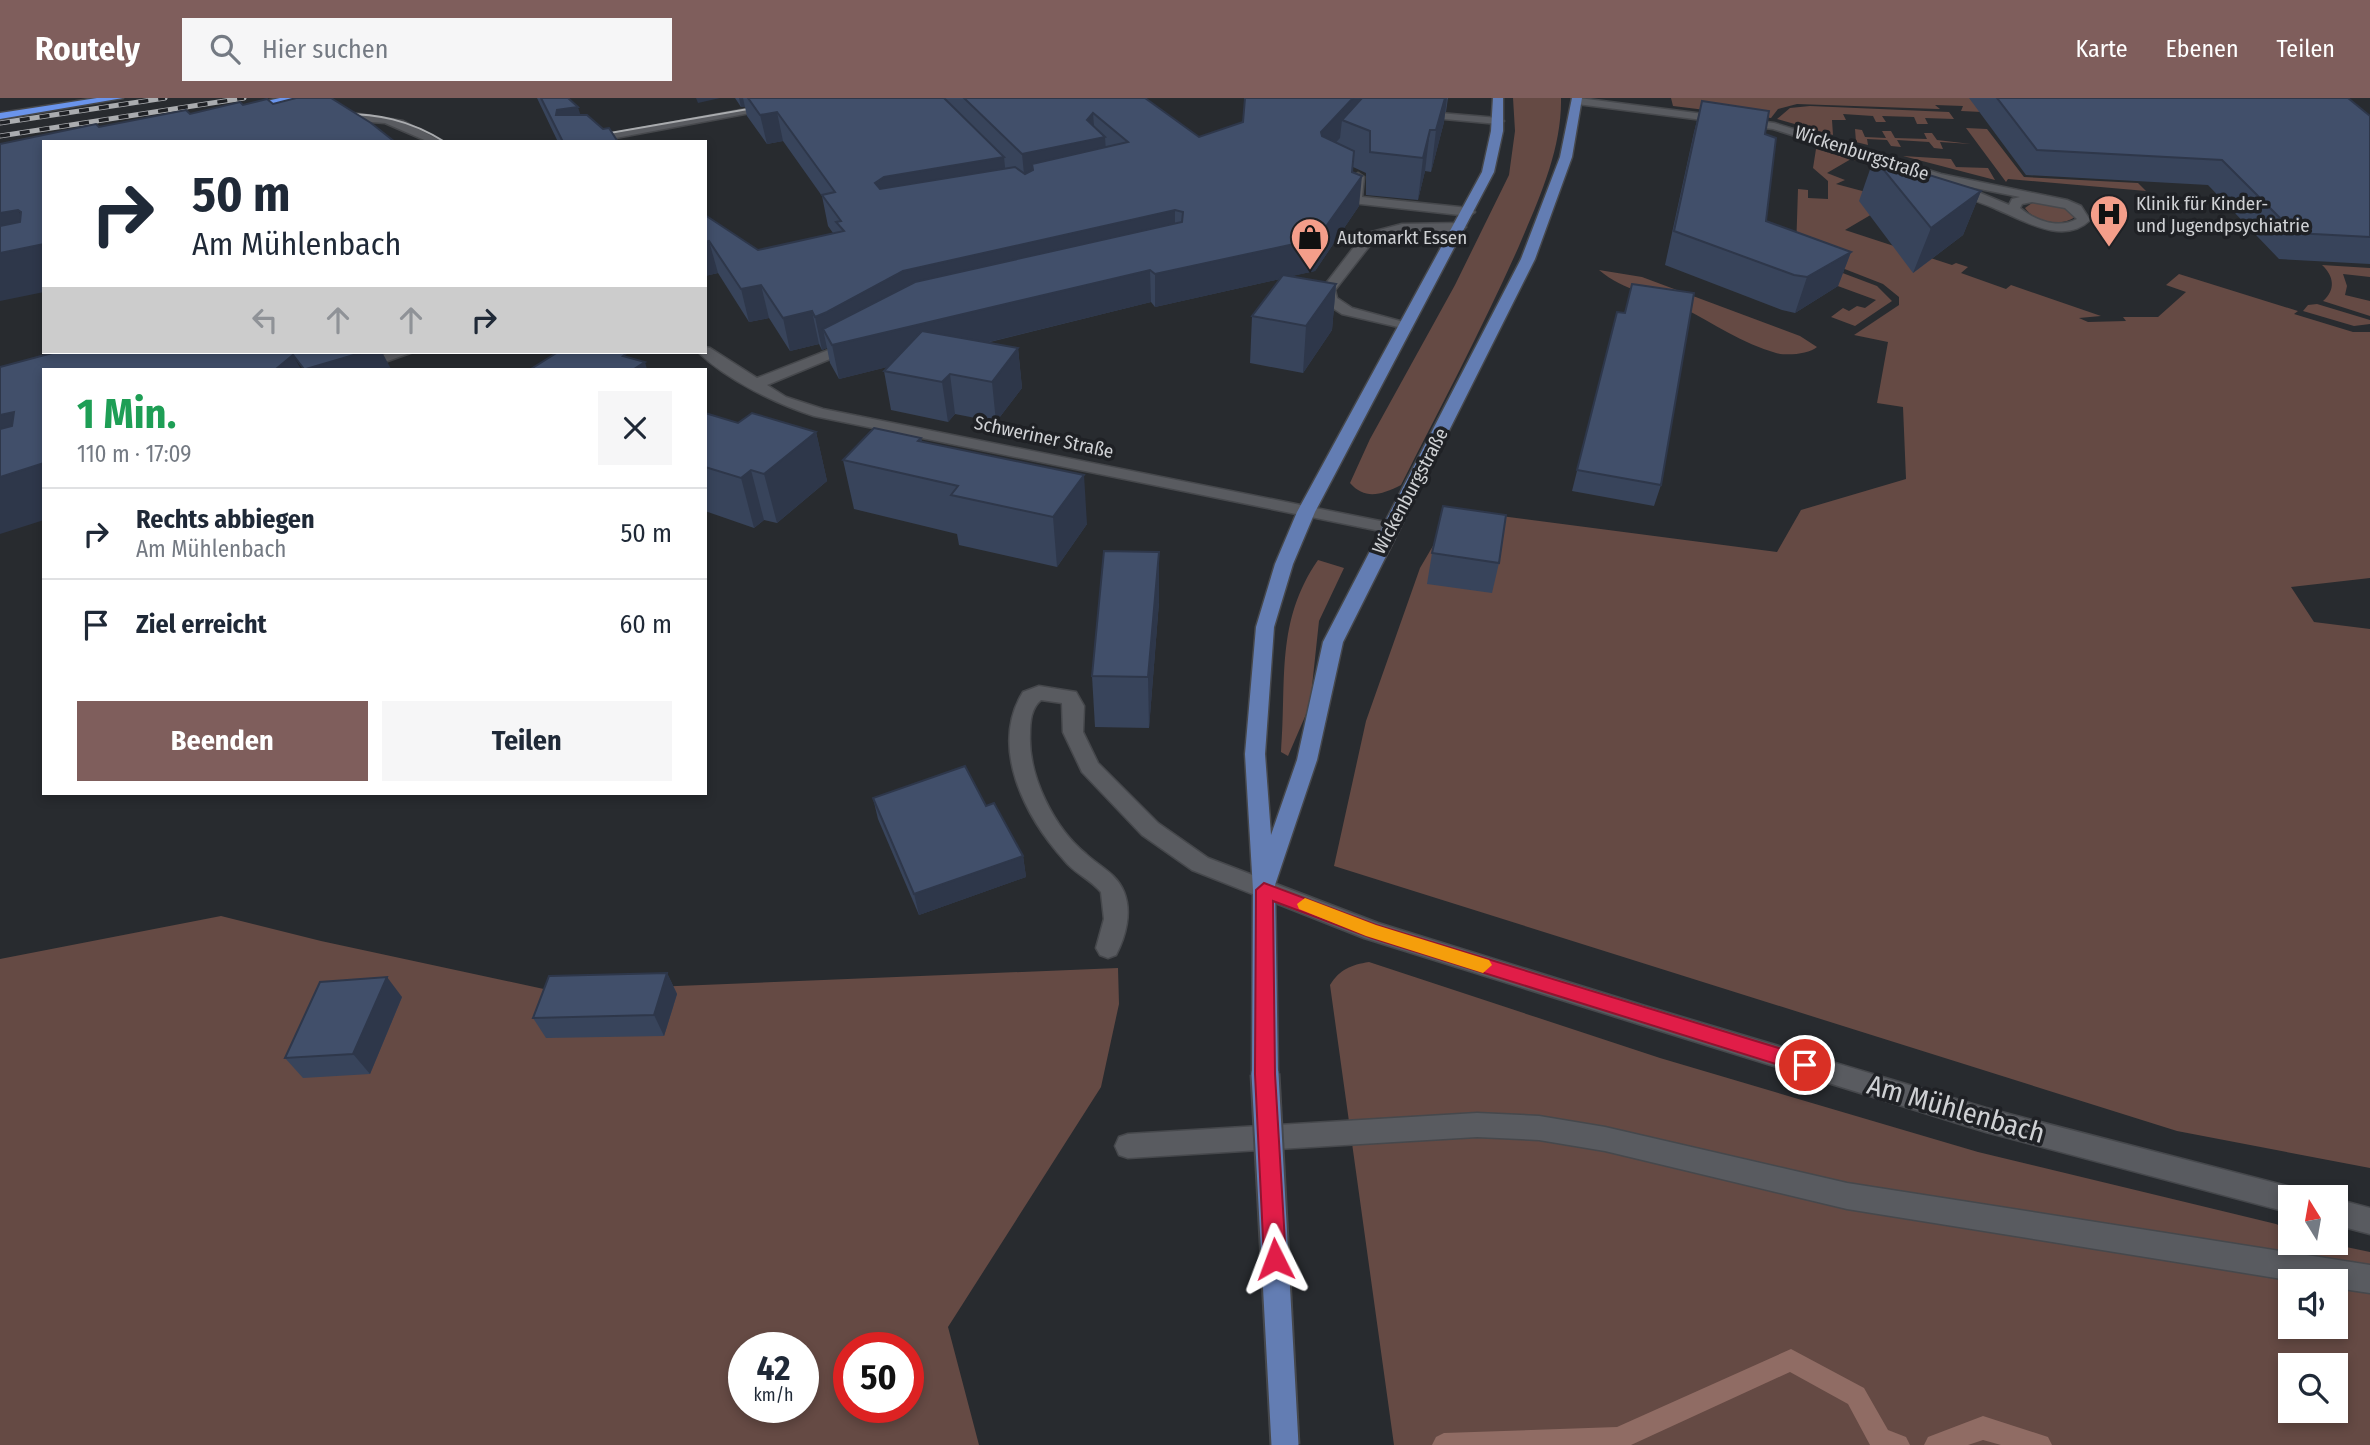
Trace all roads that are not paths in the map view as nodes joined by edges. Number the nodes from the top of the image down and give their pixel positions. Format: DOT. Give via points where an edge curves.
graph roads {
  1 [pos="118,98"];
  2 [pos="300,98"];
  3 [pos="827,98"];
  4 [pos="1498,98"];
  5 [pos="1577,99"];
  6 [pos="231,109"];
  7 [pos="1399,113"];
  8 [pos="0,116"];
  9 [pos="323,117"];
  10 [pos="1498,121"];
  11 [pos="433,140"];
  12 [pos="585,140"];
  13 [pos="1349,172"];
  14 [pos="1939,177"];
  15 [pos="2047,199"];
  16 [pos="1469,212"];
  17 [pos="2015,212"];
  18 [pos="1460,227"];
  19 [pos="1406,327"];
  20 [pos="872,333"];
  21 [pos="707,352"];
  22 [pos="399,354"];
  23 [pos="353,368"];
  24 [pos="753,385"];
  25 [pos="1306,512"];
  26 [pos="1390,528"];
  27 [pos="1264,890"];
  28 [pos="1108,948"];
  29 [pos="1128,1146"];
  30 [pos="2278,1197"];
  31 [pos="2348,1215"];
  32 [pos="2370,1221"];
  33 [pos="2370,1279"];
  34 [pos="1285,1445"];
  1 -- 8 [label="highway"];
  2 -- 6 [label="highway"];
  3 -- 12 [label="street"];
  4 -- 10 [label="main road"];
  5 -- 14 [label="street, Wickenburgstraße" via="1774,126 1889,166"];
  5 -- 26 [label="main road, Wickenburgstraße" via="1566,158 1528,259"];
  7 -- 10 [label="street"];
  9 -- 11 [label="street" via="399,121"];
  10 -- 16 [label="main road" via="1488,172"];
  13 -- 16 [label="street" via="1360,177 1356,200"];
  14 -- 15 [label="street, Wickenburgstraße"];
  14 -- 17 [label="street, Wickenburgstraße" via="1957,193"];
  15 -- 17 [label="street" via="2016,202"];
  15 -- 17 [label="street, Wickenburgstraße" via="2078,209 2084,220 2059,226"];
  16 -- 18 [label="main road"];
  18 -- 19 [label="main road"];
  18 -- 19 [label="street" via="1375,233 1328,290 1329,300 1347,311"];
  19 -- 25 [label="main road"];
  20 -- 24 [label="street" via="840,352"];
  21 -- 24 [label="street, Schweriner Straße"];
  22 -- 23 [label="street"];
  24 -- 25 [label="street, Schweriner Straße" via="820,413"];
  25 -- 26 [label="street, Schweriner Straße"];
  25 -- 27 [label="main road" via="1265,627 1255,754"];
  26 -- 27 [label="main road, Wickenburgstraße" via="1333,642 1307,760"];
  27 -- 28 [label="street" via="1200,864 1150,829 1089,767 1073,732 1074,706 1069,697 1039,693 1030,697 1020,721 1020,753 1038,806 1073,856 1111,887 1118,914"];
  27 -- 30 [label="street, Am Mühlenbach" via="1372,931 1986,1120"];
  27 -- 34 [label="main road, bridge" via="1265,1074"];
  29 -- 33 [label="street" via="1477,1125 1539,1128 1847,1196"];
  31 -- 32 [label="street"];
}
